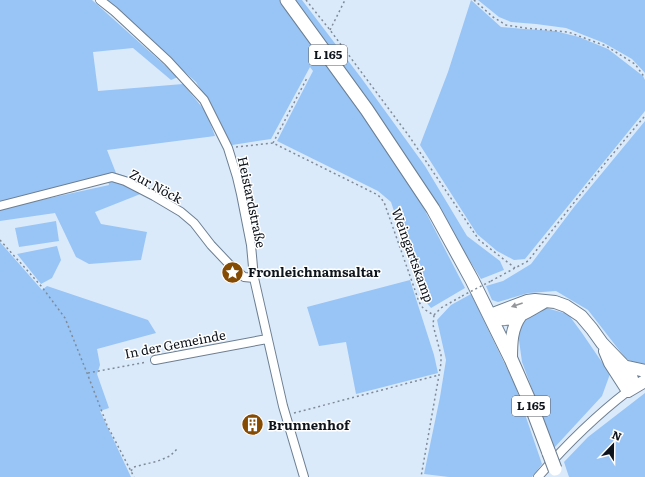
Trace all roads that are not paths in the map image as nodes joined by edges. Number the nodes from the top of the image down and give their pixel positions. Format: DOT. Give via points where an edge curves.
graph roads {
  1 [pos="100,0"];
  2 [pos="287,0"];
  3 [pos="0,206"];
  4 [pos="254,278"];
  5 [pos="545,302"];
  6 [pos="490,315"];
  7 [pos="521,315"];
  8 [pos="267,339"];
  9 [pos="602,343"];
  10 [pos="511,359"];
  11 [pos="155,360"];
  12 [pos="623,366"];
  13 [pos="645,371"];
  14 [pos="645,381"];
  15 [pos="628,391"];
  16 [pos="556,473"];
  17 [pos="304,477"];
  18 [pos="538,477"];
  1 -- 4 [label="street, Heistardstraße" via="168,61 204,100 228,148 237,177 251,245"];
  2 -- 6 [label="main road, L 165" via="367,110 433,209"];
  3 -- 4 [label="street, Zur Nöck" via="112,177 137,187 181,212 194,223 229,264 244,276"];
  4 -- 8 [label="street, Heistardstraße"];
  5 -- 6 [label="main road, one-way" via="527,301"];
  5 -- 7 [label="main road"];
  5 -- 9 [label="main road" via="560,303 577,312"];
  6 -- 7 [label="main road" via="506,319"];
  6 -- 10 [label="main road, L 165"];
  7 -- 10 [label="main road, L 165" via="515,323 512,335"];
  8 -- 11 [label="street, In der Gemeinde"];
  8 -- 17 [label="street, Heistardstraße"];
  9 -- 12 [label="main road"];
  9 -- 15 [label="main road" via="610,363"];
  10 -- 16 [label="main road, L 165, bridge"];
  12 -- 13 [label="main road"];
  12 -- 15 [label="main road" via="632,379"];
  14 -- 15 [label="main road"];
  15 -- 18 [label="street" via="585,427"];
}
